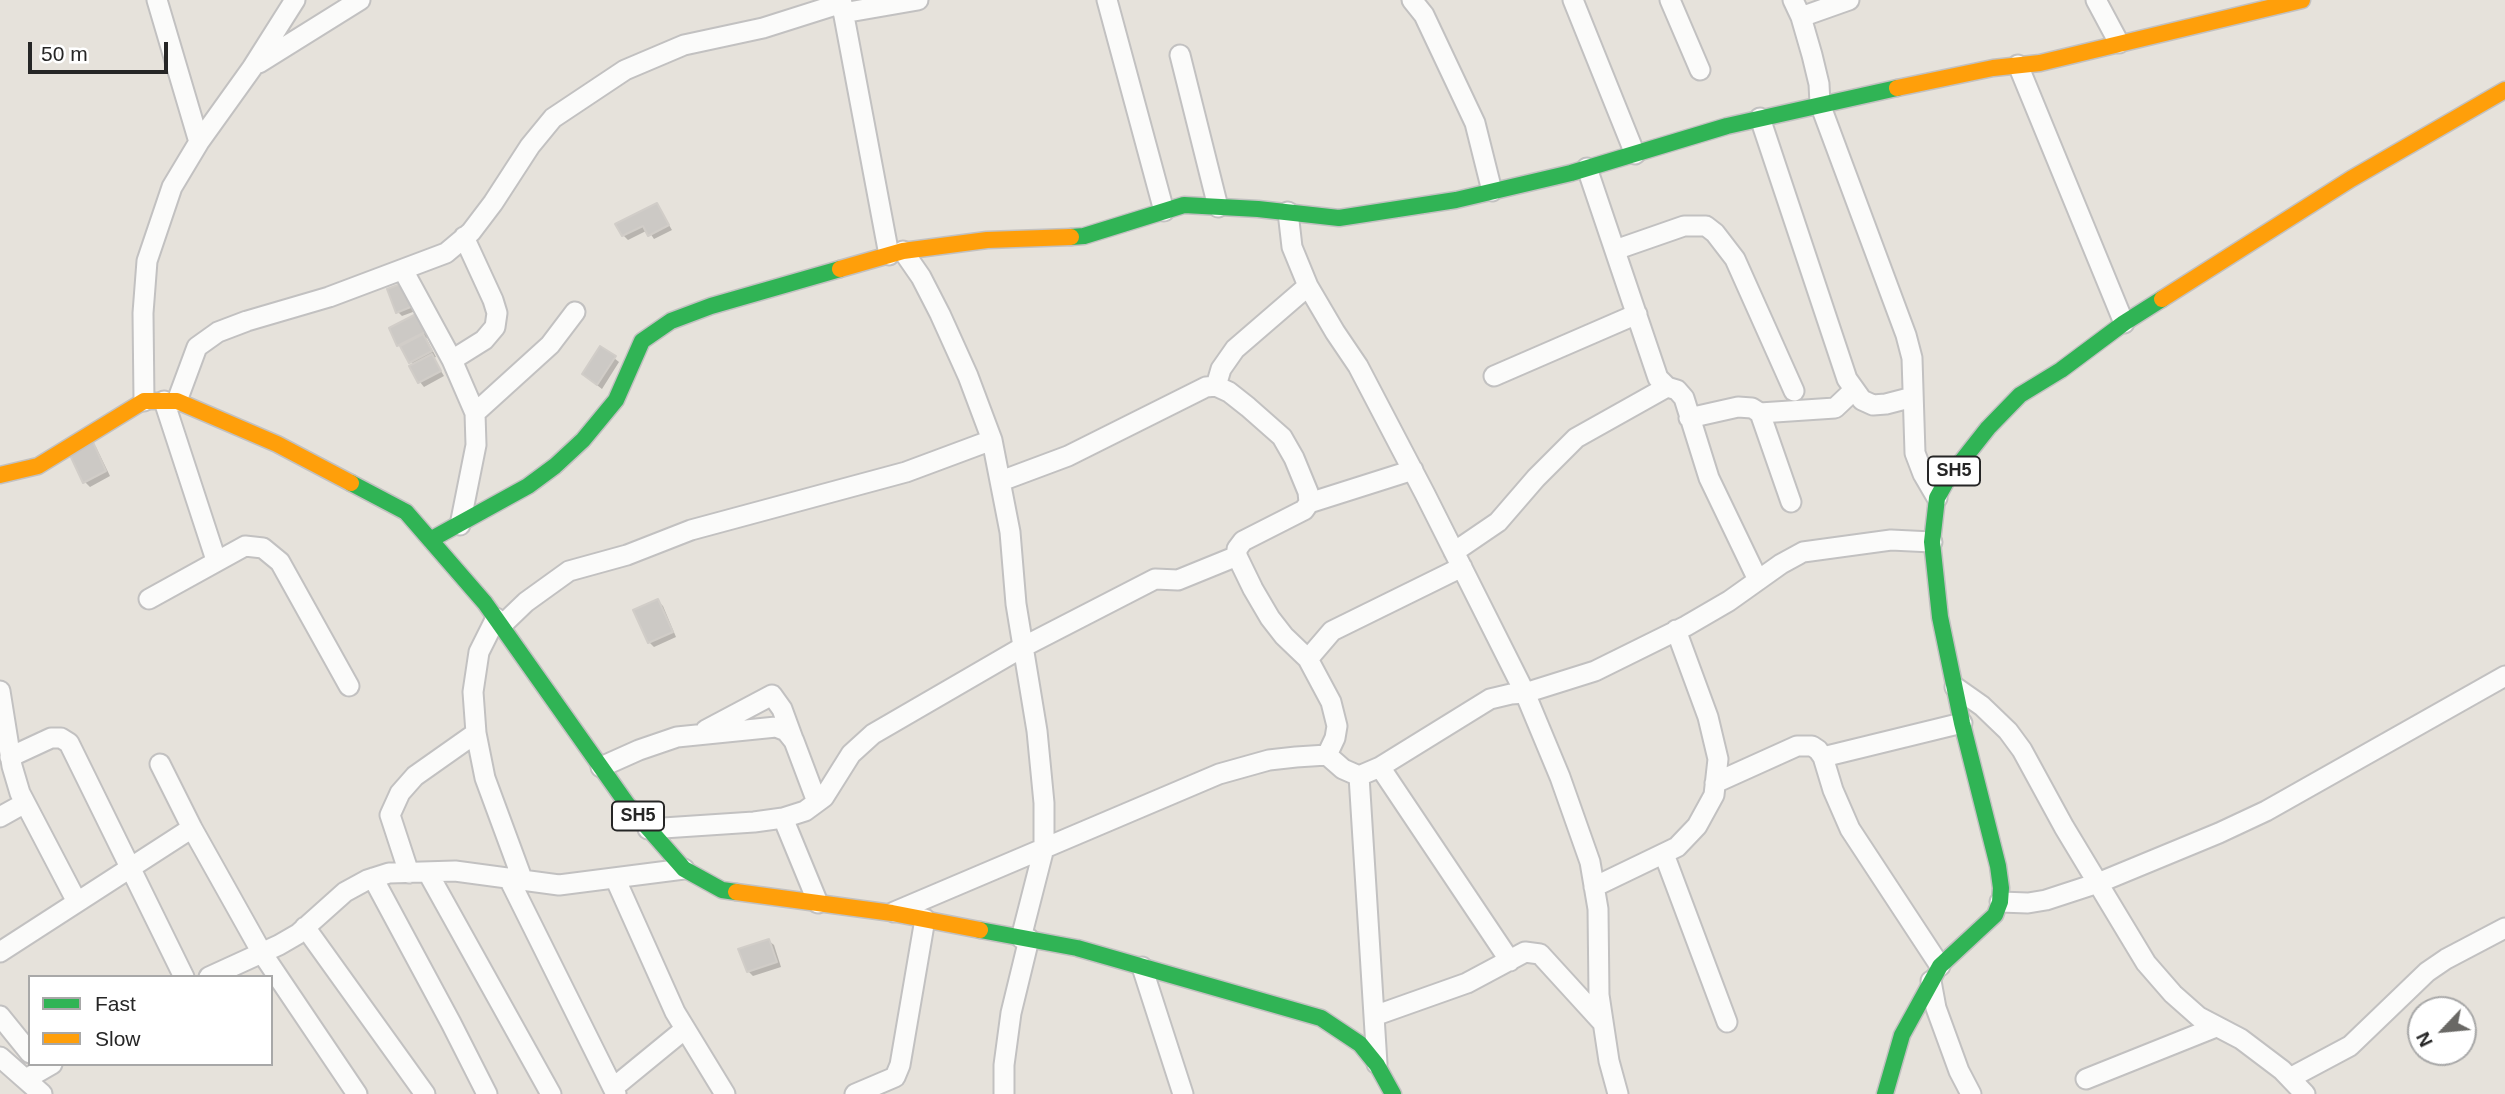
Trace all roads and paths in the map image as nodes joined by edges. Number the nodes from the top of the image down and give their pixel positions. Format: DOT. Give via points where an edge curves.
graph roads {
  1 [pos="157,0"];
  2 [pos="295,0"];
  3 [pos="360,0"];
  4 [pos="918,0"];
  5 [pos="1107,0"];
  6 [pos="1412,0"];
  7 [pos="1573,0"];
  8 [pos="1670,0"];
  9 [pos="1849,0"];
  10 [pos="2096,0"];
  11 [pos="2302,0"];
  12 [pos="842,5"];
  13 [pos="1797,9"];
  14 [pos="2119,43"];
  15 [pos="1180,55"];
  16 [pos="2018,65"];
  17 [pos="252,68"];
  18 [pos="1700,70"];
  19 [pos="2505,90"];
  20 [pos="1820,104"];
  21 [pos="1760,118"];
  22 [pos="199,142"];
  23 [pos="1635,154"];
  24 [pos="1587,168"];
  25 [pos="1492,191"];
  26 [pos="1218,207"];
  27 [pos="1164,211"];
  28 [pos="1288,212"];
  29 [pos="464,237"];
  30 [pos="1615,250"];
  31 [pos="896,253"];
  32 [pos="403,270"];
  33 [pos="1308,286"];
  34 [pos="575,313"];
  35 [pos="1637,314"];
  36 [pos="2124,323"];
  37 [pos="452,360"];
  38 [pos="1494,376"];
  39 [pos="1216,386"];
  40 [pos="1667,387"];
  41 [pos="1854,390"];
  42 [pos="1794,391"];
  43 [pos="1913,397"];
  44 [pos="144,401"];
  45 [pos="170,401"];
  46 [pos="475,413"];
  47 [pos="1760,413"];
  48 [pos="1689,418"];
  49 [pos="992,440"];
  50 [pos="1413,470"];
  51 [pos="0,475"];
  52 [pos="1000,481"];
  53 [pos="1937,498"];
  54 [pos="1791,502"];
  55 [pos="1309,503"];
  56 [pos="460,525"];
  57 [pos="430,540"];
  58 [pos="1932,542"];
  59 [pos="1237,556"];
  60 [pos="216,560"];
  61 [pos="1458,560"];
  62 [pos="1758,580"];
  63 [pos="149,599"];
  64 [pos="498,622"];
  65 [pos="1676,630"];
  66 [pos="1023,647"];
  67 [pos="1308,659"];
  68 [pos="2505,676"];
  69 [pos="349,685"];
  70 [pos="1955,688"];
  71 [pos="0,691"];
  72 [pos="1525,693"];
  73 [pos="1962,723"];
  74 [pos="476,733"];
  75 [pos="696,735"];
  76 [pos="794,741"];
  77 [pos="1327,755"];
  78 [pos="10,757"];
  79 [pos="1823,757"];
  80 [pos="160,764"];
  81 [pos="601,767"];
  82 [pos="1380,768"];
  83 [pos="1359,776"];
  84 [pos="1715,783"];
  85 [pos="817,802"];
  86 [pos="25,803"];
  87 [pos="0,817"];
  88 [pos="783,818"];
  89 [pos="192,828"];
  90 [pos="648,829"];
  91 [pos="1044,848"];
  92 [pos="1664,854"];
  93 [pos="132,867"];
  94 [pos="684,869"];
  95 [pos="419,873"];
  96 [pos="373,878"];
  97 [pos="615,878"];
  98 [pos="516,880"];
  99 [pos="2098,883"];
  100 [pos="1594,887"];
  101 [pos="77,902"];
  102 [pos="2000,902"];
  103 [pos="818,903"];
  104 [pos="892,913"];
  105 [pos="925,919"];
  106 [pos="305,927"];
  107 [pos="2505,928"];
  108 [pos="1025,938"];
  109 [pos="0,952"];
  110 [pos="262,953"];
  111 [pos="1510,961"];
  112 [pos="1142,967"];
  113 [pos="1935,973"];
  114 [pos="183,975"];
  115 [pos="213,975"];
  116 [pos="0,1016"];
  117 [pos="1374,1016"];
  118 [pos="1727,1022"];
  119 [pos="1604,1024"];
  120 [pos="2216,1027"];
  121 [pos="685,1029"];
  122 [pos="28,1051"];
  123 [pos="0,1057"];
  124 [pos="28,1065"];
  125 [pos="1377,1065"];
  126 [pos="40,1069"];
  127 [pos="2086,1079"];
  128 [pos="2293,1088"];
  129 [pos="615,1091"];
  130 [pos="42,1094"];
  131 [pos="357,1094"];
  132 [pos="425,1094"];
  133 [pos="486,1094"];
  134 [pos="551,1094"];
  135 [pos="725,1094"];
  136 [pos="855,1094"];
  137 [pos="1004,1094"];
  138 [pos="1183,1094"];
  139 [pos="1392,1094"];
  140 [pos="1618,1094"];
  141 [pos="1885,1094"];
  142 [pos="1971,1094"];
  1 -- 22 [label="street"];
  2 -- 17 [label="street"];
  3 -- 17 [label="street"];
  4 -- 12 [label="street"];
  5 -- 27 [label="street"];
  6 -- 25 [label="street" via="1424,15 1475,123"];
  7 -- 23 [label="street"];
  8 -- 18 [label="street"];
  9 -- 13 [label="street"];
  10 -- 14 [label="street"];
  11 -- 14 [label="main road"];
  12 -- 29 [label="street" via="684,46 625,70 553,118"];
  12 -- 31 [label="street"];
  13 -- 20 [label="street" via="1819,83"];
  14 -- 16 [label="main road"];
  15 -- 26 [label="street"];
  16 -- 20 [label="main road"];
  16 -- 36 [label="street"];
  17 -- 22 [label="street"];
  19 -- 36 [label="main road, SH5" via="2351,179"];
  20 -- 21 [label="main road"];
  20 -- 43 [label="street" via="1906,335"];
  21 -- 23 [label="main road"];
  21 -- 41 [label="street"];
  22 -- 44 [label="street" via="172,187 147,261"];
  23 -- 24 [label="main road"];
  24 -- 25 [label="main road"];
  24 -- 30 [label="street"];
  25 -- 28 [label="main road" via="1339,218"];
  26 -- 27 [label="main road" via="1184,205"];
  26 -- 28 [label="main road"];
  27 -- 31 [label="main road" via="1084,236 987,240"];
  28 -- 33 [label="street" via="1292,247"];
  29 -- 32 [label="street" via="446,253"];
  29 -- 37 [label="street" via="497,313 495,327 484,340"];
  30 -- 35 [label="street"];
  30 -- 42 [label="street" via="1684,226 1706,226 1715,233 1735,259"];
  31 -- 49 [label="street" via="920,277 940,314"];
  31 -- 56 [label="main road" via="671,321 642,341 616,400 583,440 528,486"];
  32 -- 37 [label="street"];
  32 -- 45 [label="street" via="218,332 197,347"];
  33 -- 39 [label="street" via="1235,349"];
  33 -- 50 [label="street" via="1358,366"];
  34 -- 46 [label="street" via="550,345"];
  35 -- 38 [label="street"];
  35 -- 40 [label="street" via="1658,378"];
  36 -- 53 [label="main road, SH5" via="2020,395 1988,428"];
  37 -- 46 [label="street"];
  39 -- 52 [label="street" via="1199,390 1068,456"];
  39 -- 55 [label="street" via="1282,437 1294,457"];
  40 -- 48 [label="street" via="1684,398"];
  40 -- 61 [label="street" via="1576,438"];
  41 -- 43 [label="street" via="1873,405"];
  41 -- 47 [label="street" via="1835,408"];
  43 -- 53 [label="street" via="1915,453"];
  44 -- 45 [label="main road, SH5"];
  44 -- 51 [label="main road" via="38,466"];
  45 -- 57 [label="main road, SH5" via="277,444 406,512"];
  45 -- 60 [label="street"];
  46 -- 56 [label="street" via="476,445"];
  47 -- 48 [label="street" via="1738,407"];
  47 -- 54 [label="street"];
  48 -- 62 [label="street" via="1709,478"];
  49 -- 52 [label="street"];
  49 -- 64 [label="street" via="906,471 691,530 569,572"];
  50 -- 55 [label="street"];
  50 -- 61 [label="street"];
  52 -- 66 [label="street"];
  53 -- 58 [label="main road, SH5"];
  55 -- 59 [label="street" via="1304,510 1243,541"];
  56 -- 57 [label="main road"];
  57 -- 64 [label="main road, SH5"];
  58 -- 62 [label="street" via="1891,540 1803,552"];
  58 -- 70 [label="main road, SH5" via="1940,617"];
  59 -- 66 [label="street" via="1178,580 1155,579"];
  59 -- 67 [label="street" via="1278,629"];
  60 -- 63 [label="street"];
  60 -- 69 [label="street" via="245,545 263,548 280,562"];
  61 -- 67 [label="street" via="1332,631"];
  61 -- 72 [label="street"];
  62 -- 65 [label="street"];
  64 -- 74 [label="street" via="479,652 473,692"];
  64 -- 81 [label="main road, SH5"];
  65 -- 72 [label="street" via="1595,671"];
  65 -- 84 [label="street" via="1708,717 1718,759"];
  66 -- 85 [label="street" via="873,734 851,754"];
  66 -- 91 [label="street" via="1037,731"];
  67 -- 77 [label="street" via="1335,713 1335,738"];
  68 -- 99 [label="street" via="2266,811"];
  70 -- 73 [label="main road, SH5"];
  70 -- 99 [label="street" via="1982,706 2022,750"];
  71 -- 78 [label="street"];
  72 -- 82 [label="street" via="1490,699"];
  72 -- 100 [label="street" via="1575,817"];
  73 -- 79 [label="street"];
  73 -- 102 [label="main road, SH5" via="1998,866"];
  74 -- 95 [label="street" via="415,776 390,815"];
  74 -- 98 [label="street"];
  75 -- 76 [label="street" via="776,727"];
  75 -- 76 [label="street" via="772,695"];
  75 -- 81 [label="street" via="661,742"];
  76 -- 85 [label="street"];
  77 -- 83 [label="street"];
  77 -- 91 [label="street" via="1269,760 1219,774"];
  78 -- 86 [label="street"];
  78 -- 93 [label="street" via="51,738 69,743"];
  79 -- 84 [label="street" via="1812,746 1797,746"];
  79 -- 113 [label="street" via="1850,829"];
  80 -- 89 [label="street"];
  81 -- 90 [label="main road, SH5"];
  82 -- 83 [label="street"];
  82 -- 111 [label="street"];
  83 -- 117 [label="street"];
  84 -- 92 [label="street" via="1714,795 1697,826"];
  85 -- 88 [label="street"];
  86 -- 87 [label="street"];
  86 -- 101 [label="street"];
  88 -- 90 [label="street"];
  88 -- 103 [label="street"];
  89 -- 93 [label="street"];
  89 -- 110 [label="street"];
  90 -- 94 [label="main road, SH5"];
  91 -- 104 [label="street"];
  91 -- 108 [label="street"];
  92 -- 100 [label="street"];
  92 -- 118 [label="street"];
  93 -- 101 [label="street"];
  93 -- 114 [label="street"];
  94 -- 97 [label="street"];
  94 -- 103 [label="main road, SH5" via="722,890"];
  95 -- 96 [label="street"];
  95 -- 98 [label="street" via="455,872"];
  95 -- 134 [label="street"];
  96 -- 106 [label="street" via="345,892"];
  96 -- 133 [label="street"];
  97 -- 98 [label="street" via="559,885"];
  97 -- 121 [label="street"];
  98 -- 129 [label="street"];
  99 -- 102 [label="street" via="2046,900"];
  99 -- 120 [label="street" via="2146,963 2173,994"];
  100 -- 119 [label="street"];
  101 -- 109 [label="street"];
  102 -- 113 [label="main road" via="1995,915"];
  103 -- 104 [label="main road, SH5"];
  104 -- 105 [label="main road, SH5"];
  105 -- 108 [label="main road, SH5"];
  105 -- 136 [label="street" via="900,1065 895,1077"];
  106 -- 110 [label="street"];
  106 -- 132 [label="street"];
  107 -- 128 [label="street" via="2427,972 2350,1046"];
  108 -- 112 [label="main road, SH5"];
  108 -- 137 [label="street" via="1004,1065"];
  110 -- 115 [label="street"];
  110 -- 131 [label="street"];
  111 -- 117 [label="street" via="1467,983"];
  111 -- 119 [label="street" via="1525,952 1540,954"];
  112 -- 125 [label="main road, SH5" via="1321,1018 1360,1044"];
  112 -- 138 [label="street"];
  113 -- 141 [label="main road" via="1902,1035"];
  113 -- 142 [label="street" via="1936,1008"];
  116 -- 122 [label="street"];
  117 -- 125 [label="street"];
  119 -- 140 [label="street"];
  120 -- 127 [label="street"];
  120 -- 128 [label="street" via="2283,1070"];
  121 -- 129 [label="street"];
  121 -- 135 [label="street"];
  123 -- 124 [label="street"];
  125 -- 139 [label="main road, SH5"];
  126 -- 130 [label="street"];
}
